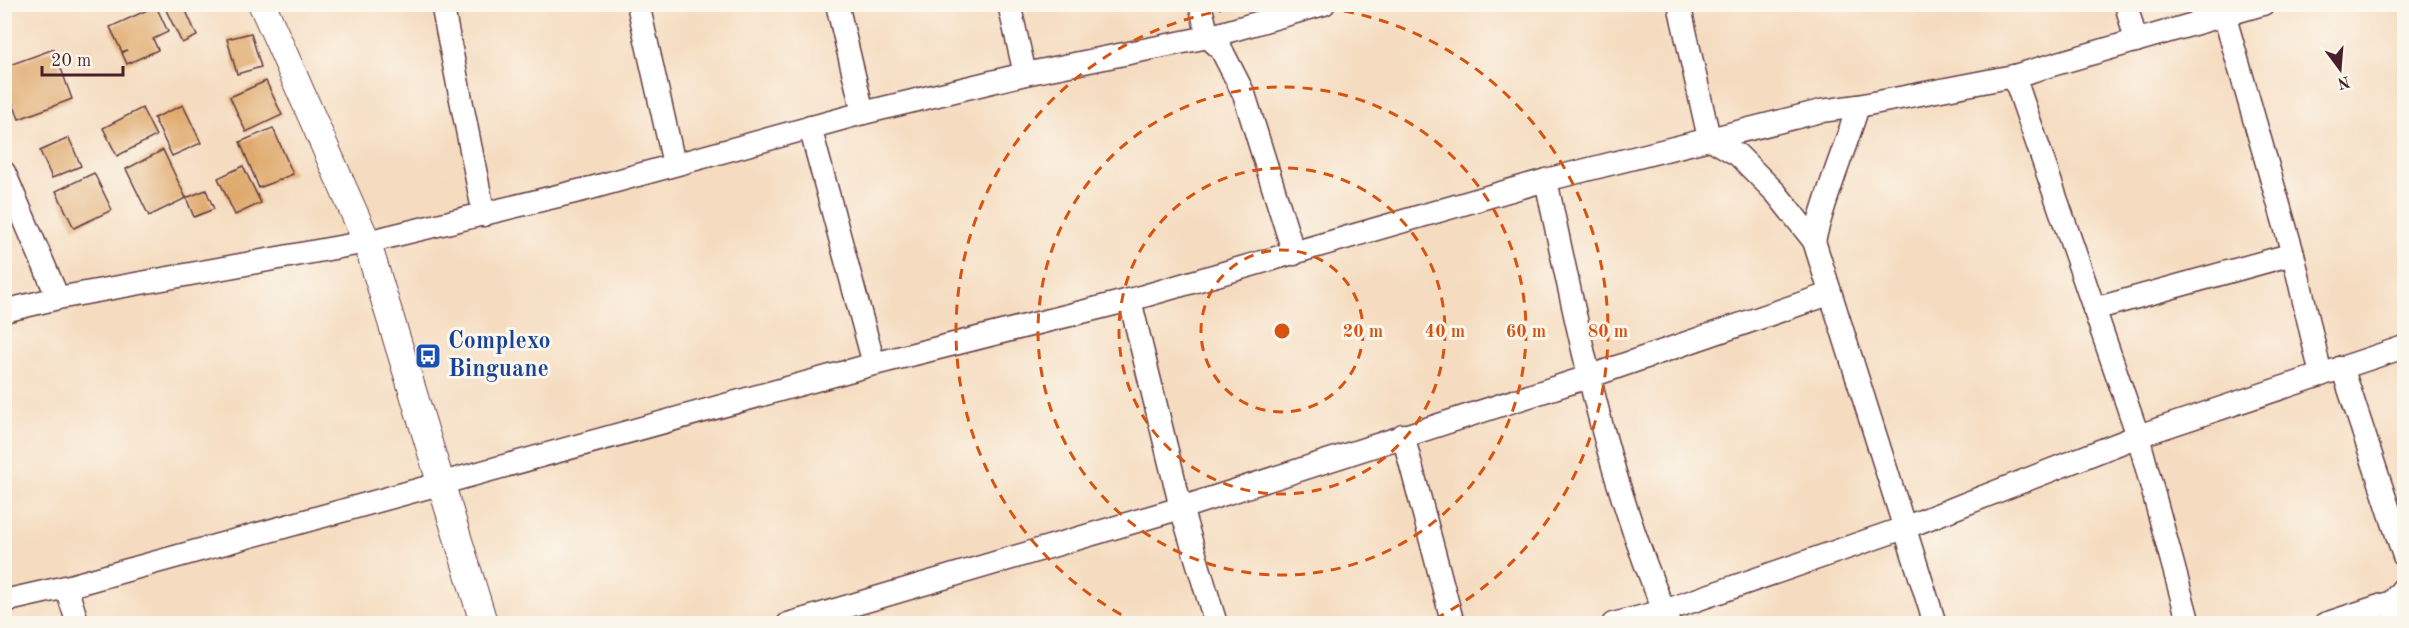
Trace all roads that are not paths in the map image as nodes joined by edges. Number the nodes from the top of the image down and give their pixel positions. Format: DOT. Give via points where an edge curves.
graph roads {
  1 [pos="262,4"];
  2 [pos="442,4"];
  3 [pos="638,4"];
  4 [pos="837,4"];
  5 [pos="1009,4"];
  6 [pos="1200,4"];
  7 [pos="1324,4"];
  8 [pos="1679,4"];
  9 [pos="2126,4"];
  10 [pos="2263,4"];
  11 [pos="2224,14"];
  12 [pos="1208,37"];
  13 [pos="2136,41"];
  14 [pos="1025,74"];
  15 [pos="2014,76"];
  16 [pos="1858,106"];
  17 [pos="862,113"];
  18 [pos="810,127"];
  19 [pos="1709,138"];
  20 [pos="674,164"];
  21 [pos="4,172"];
  22 [pos="1546,180"];
  23 [pos="484,215"];
  24 [pos="1814,241"];
  25 [pos="367,242"];
  26 [pos="1294,254"];
  27 [pos="2293,254"];
  28 [pos="1829,294"];
  29 [pos="58,298"];
  30 [pos="1130,300"];
  31 [pos="2094,309"];
  32 [pos="4,311"];
  33 [pos="2404,347"];
  34 [pos="874,364"];
  35 [pos="2332,371"];
  36 [pos="1588,376"];
  37 [pos="1403,435"];
  38 [pos="2138,436"];
  39 [pos="442,485"];
  40 [pos="1181,508"];
  41 [pos="1905,528"];
  42 [pos="2404,556"];
  43 [pos="66,587"];
  44 [pos="4,601"];
  45 [pos="2398,604"];
  46 [pos="1667,617"];
  47 [pos="78,624"];
  48 [pos="484,624"];
  49 [pos="788,624"];
  50 [pos="1216,624"];
  51 [pos="1453,624"];
  52 [pos="1613,624"];
  53 [pos="1935,624"];
  54 [pos="2189,624"];
  55 [pos="2325,624"];
  1 -- 25 [label="street"];
  2 -- 23 [label="street"];
  3 -- 20 [label="street"];
  4 -- 17 [label="street"];
  5 -- 14 [label="street"];
  6 -- 12 [label="street"];
  7 -- 12 [label="street"];
  8 -- 19 [label="street"];
  9 -- 13 [label="street"];
  10 -- 11 [label="street"];
  11 -- 13 [label="street"];
  11 -- 27 [label="street"];
  12 -- 14 [label="street"];
  12 -- 26 [label="street" via="1221,49 1245,94"];
  13 -- 15 [label="street"];
  14 -- 17 [label="street"];
  15 -- 16 [label="street"];
  15 -- 31 [label="street"];
  16 -- 19 [label="street"];
  16 -- 24 [label="street"];
  17 -- 18 [label="street"];
  18 -- 20 [label="street"];
  18 -- 34 [label="street"];
  19 -- 22 [label="street"];
  19 -- 24 [label="street" via="1738,155 1776,192"];
  20 -- 23 [label="street"];
  21 -- 29 [label="street"];
  22 -- 26 [label="street"];
  22 -- 36 [label="street"];
  23 -- 25 [label="street"];
  24 -- 28 [label="street"];
  25 -- 29 [label="street"];
  25 -- 39 [label="street"];
  26 -- 30 [label="street"];
  27 -- 31 [label="street"];
  27 -- 35 [label="street"];
  28 -- 36 [label="street"];
  28 -- 41 [label="street"];
  29 -- 32 [label="street"];
  30 -- 34 [label="street"];
  30 -- 40 [label="street"];
  31 -- 38 [label="street"];
  33 -- 35 [label="street"];
  34 -- 39 [label="street"];
  35 -- 38 [label="street"];
  35 -- 42 [label="street"];
  36 -- 37 [label="street"];
  36 -- 46 [label="street" via="1626,507"];
  37 -- 40 [label="street"];
  37 -- 51 [label="street"];
  38 -- 41 [label="street"];
  38 -- 54 [label="street"];
  39 -- 43 [label="street"];
  39 -- 48 [label="street"];
  40 -- 49 [label="street"];
  40 -- 50 [label="street"];
  41 -- 46 [label="street"];
  41 -- 53 [label="street"];
  43 -- 44 [label="street"];
  43 -- 47 [label="street"];
  45 -- 55 [label="street"];
  46 -- 52 [label="street"];
}
